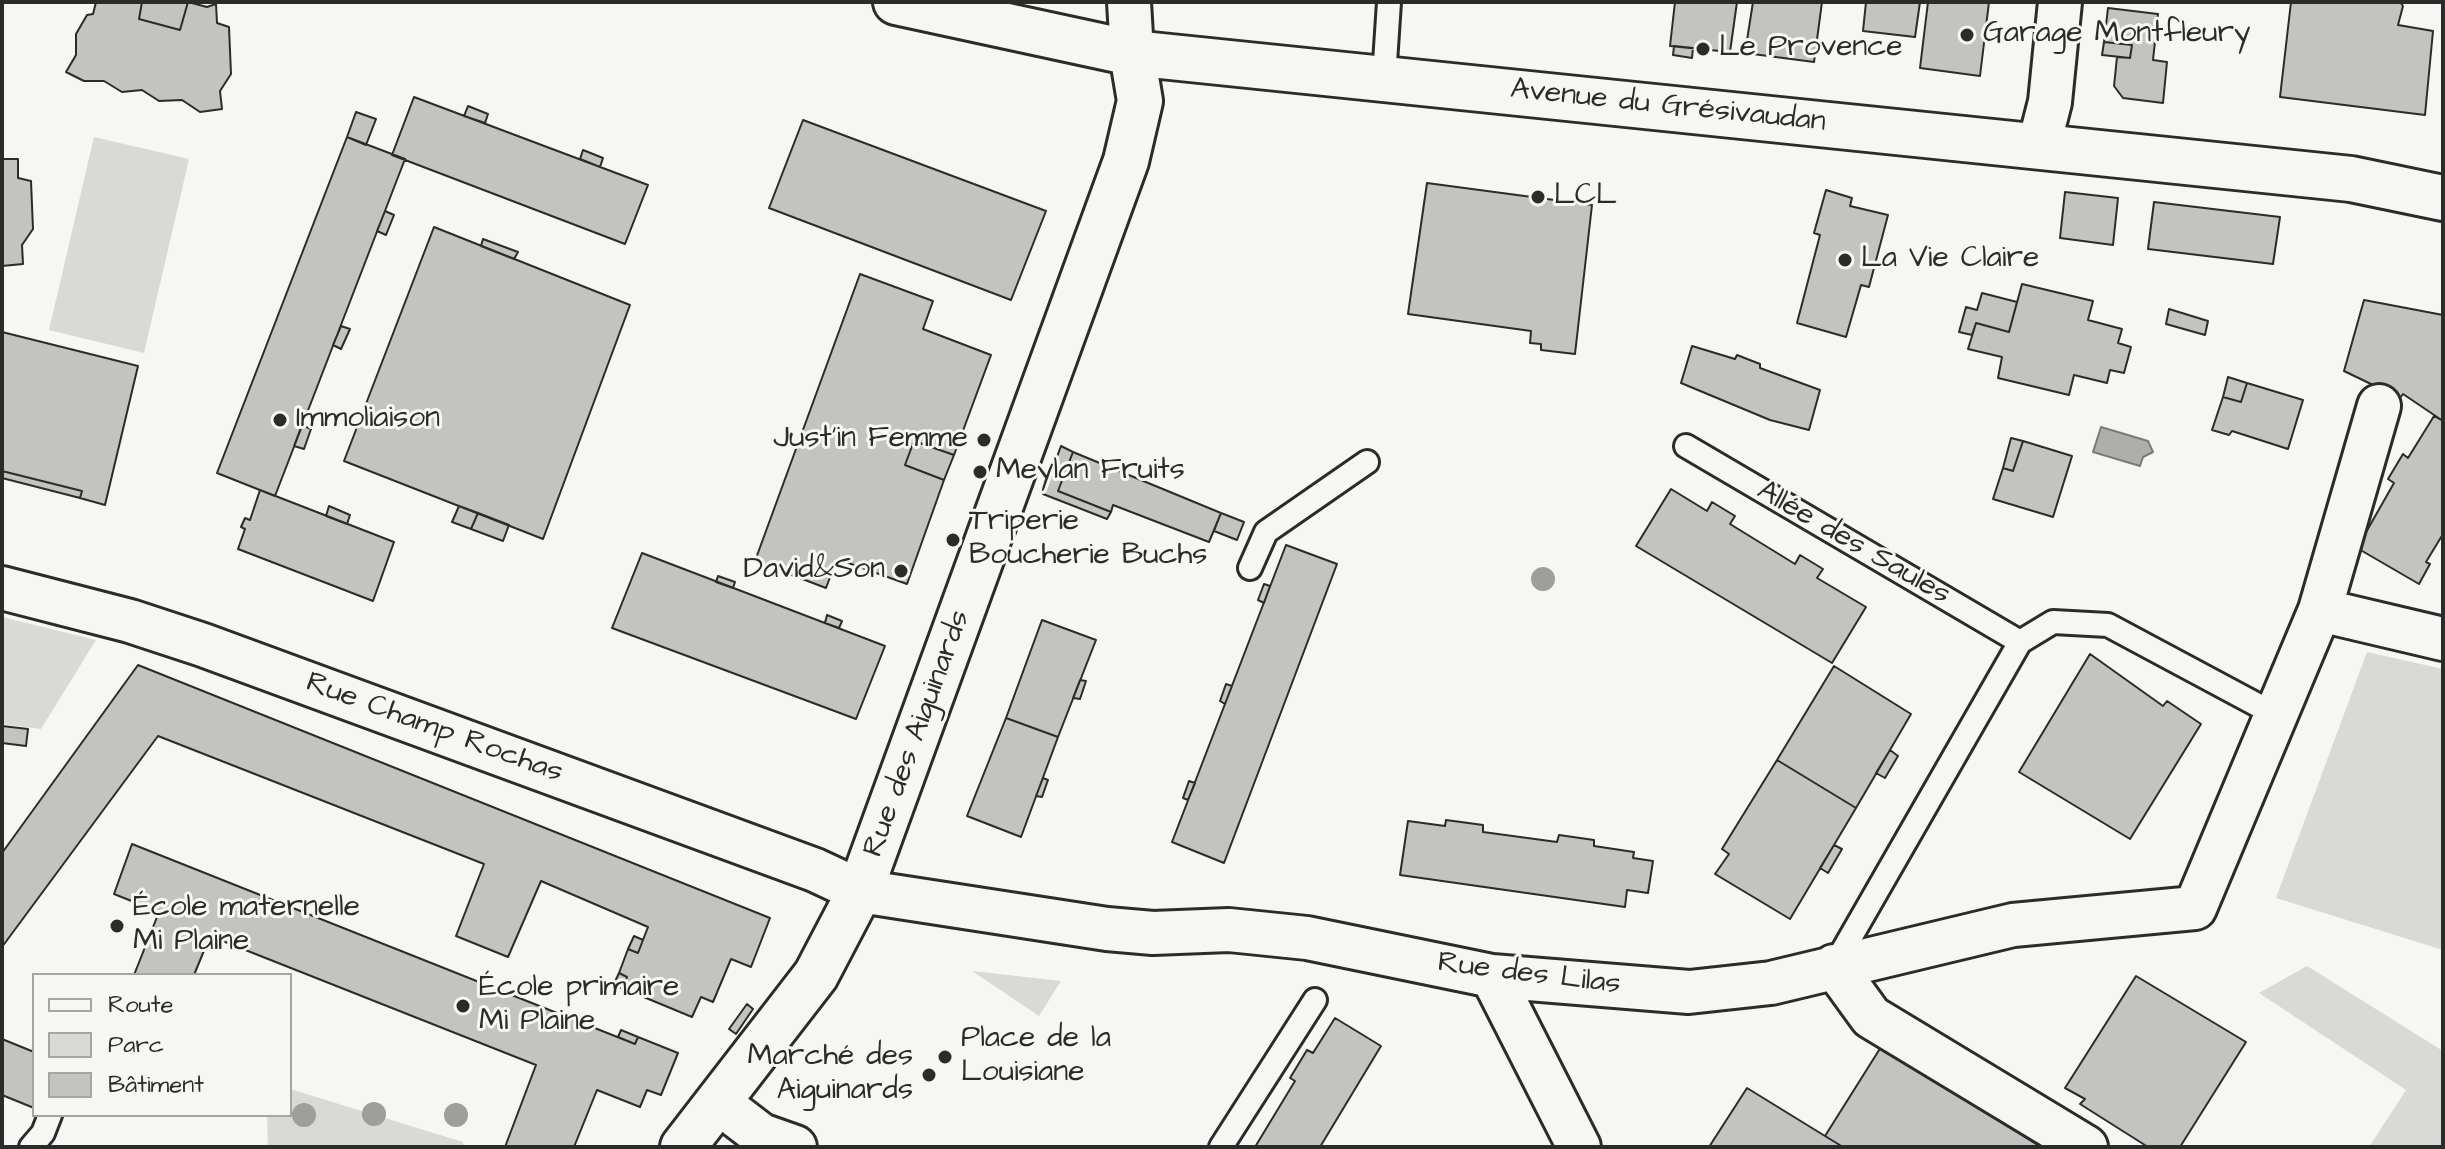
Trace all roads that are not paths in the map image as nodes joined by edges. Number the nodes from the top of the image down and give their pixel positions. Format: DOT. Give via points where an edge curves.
graph roads {
  1 [pos="896,2"];
  2 [pos="1129,2"];
  3 [pos="1389,2"];
  4 [pos="2060,2"];
  5 [pos="1132,53"];
  6 [pos="1384,78"];
  7 [pos="2039,145"];
  8 [pos="2443,198"];
  9 [pos="2379,406"];
  10 [pos="1686,446"];
  11 [pos="1367,462"];
  12 [pos="1250,568"];
  13 [pos="2,588"];
  14 [pos="2320,610"];
  15 [pos="2443,639"];
  16 [pos="2020,642"];
  17 [pos="2278,716"];
  18 [pos="860,891"];
  19 [pos="1834,966"];
  20 [pos="1492,976"];
  21 [pos="1315,1000"];
  22 [pos="718,1102"];
  23 [pos="49,1117"];
  24 [pos="31,1147"];
  25 [pos="683,1147"];
  26 [pos="795,1147"];
  27 [pos="1221,1147"];
  28 [pos="1579,1147"];
  29 [pos="2086,1147"];
  1 -- 5 [label="street, Avenue du Grésivaudan"];
  2 -- 5 [label="street"];
  3 -- 6 [label="lane"];
  4 -- 7 [label="street" via="2050,102"];
  5 -- 6 [label="street, Avenue du Grésivaudan"];
  5 -- 18 [label="street, Rue des Aiguinards" via="1140,101 1126,161"];
  6 -- 7 [label="street, Avenue du Grésivaudan"];
  7 -- 8 [label="street, Avenue du Grésivaudan" via="2351,179"];
  9 -- 14 [label="street"];
  10 -- 16 [label="lane, Allée des Saules"];
  11 -- 12 [label="lane" via="1266,532"];
  13 -- 18 [label="street, Rue Champ Rochas" via="203,645"];
  14 -- 15 [label="street"];
  14 -- 17 [label="street"];
  16 -- 17 [label="lane" via="2053,622 2108,625"];
  16 -- 19 [label="lane"];
  17 -- 19 [label="street, Rue des Lilas" via="2195,908 2013,925"];
  18 -- 20 [label="street, Rue des Lilas" via="1107,929 1229,930 1307,938"];
  18 -- 22 [label="street, Rue des Aiguinards" via="816,975"];
  19 -- 20 [label="street, Rue des Lilas" via="1771,983 1689,992"];
  19 -- 29 [label="street" via="1871,1017"];
  20 -- 28 [label="street"];
  21 -- 27 [label="lane"];
  22 -- 25 [label="street, Rue des Aiguinards"];
  22 -- 26 [label="street" via="761,1135"];
  23 -- 24 [label="lane"];
}
